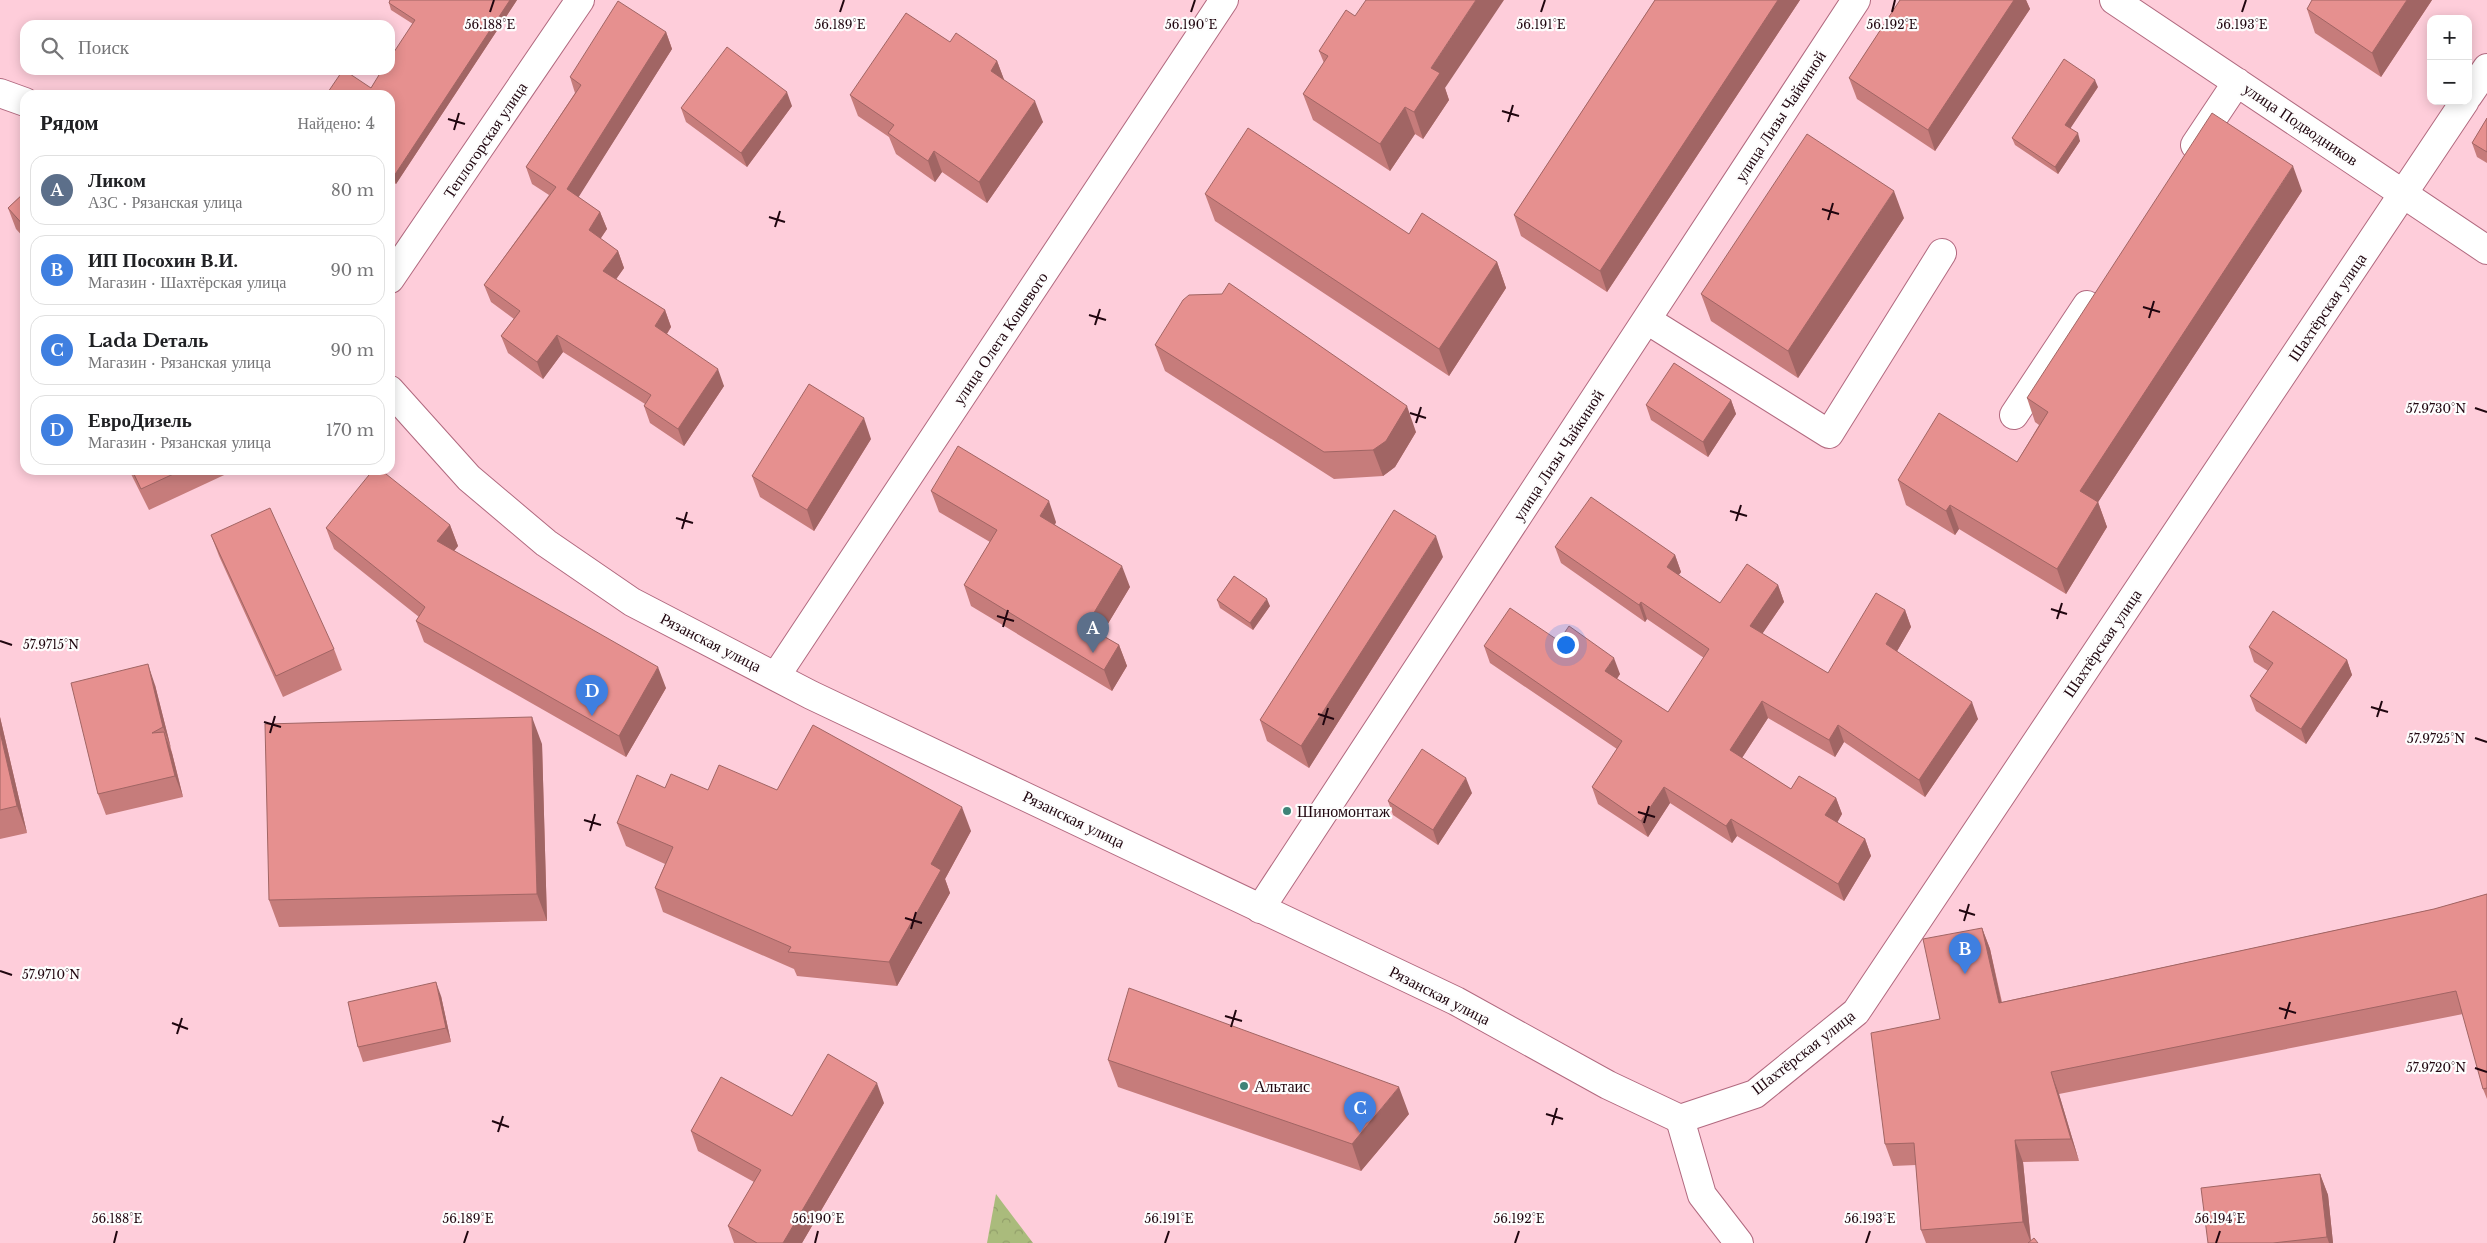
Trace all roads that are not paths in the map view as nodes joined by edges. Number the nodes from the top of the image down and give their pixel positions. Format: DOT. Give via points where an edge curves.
graph roads {
  1 [pos="580,0"];
  2 [pos="1224,0"];
  3 [pos="1856,0"];
  4 [pos="2114,0"];
  5 [pos="2487,68"];
  6 [pos="2237,82"];
  7 [pos="2472,90"];
  8 [pos="0,93"];
  9 [pos="20,100"];
  10 [pos="2461,105"];
  11 [pos="2183,163"];
  12 [pos="2403,193"];
  13 [pos="2487,250"];
  14 [pos="1942,253"];
  15 [pos="395,272"];
  16 [pos="2101,285"];
  17 [pos="1647,320"];
  18 [pos="395,396"];
  19 [pos="2014,415"];
  20 [pos="776,676"];
  21 [pos="1260,909"];
  22 [pos="1680,1118"];
  23 [pos="1739,1243"];
  1 -- 15 [label="street, Теплогорская улица"];
  2 -- 20 [label="street, улица Олега Кошевого"];
  3 -- 17 [label="street, улица Лизы Чайкиной"];
  4 -- 6 [label="street, улица Подводников"];
  5 -- 7 [label="street"];
  6 -- 11 [label="street"];
  6 -- 12 [label="street, улица Подводников"];
  8 -- 9 [label="street"];
  10 -- 12 [label="street, Шахтёрская улица"];
  12 -- 13 [label="street, улица Подводников"];
  12 -- 22 [label="street, Шахтёрская улица" via="1856,1012 1755,1094"];
  14 -- 17 [label="street" via="1829,434"];
  16 -- 19 [label="street"];
  17 -- 21 [label="street, улица Лизы Чайкиной"];
  18 -- 20 [label="street, Рязанская улица" via="469,478 546,543 632,602"];
  20 -- 21 [label="street, Рязанская улица"];
  21 -- 22 [label="street, Рязанская улица" via="1456,1001 1608,1085"];
  22 -- 23 [label="street" via="1702,1195"];
}
